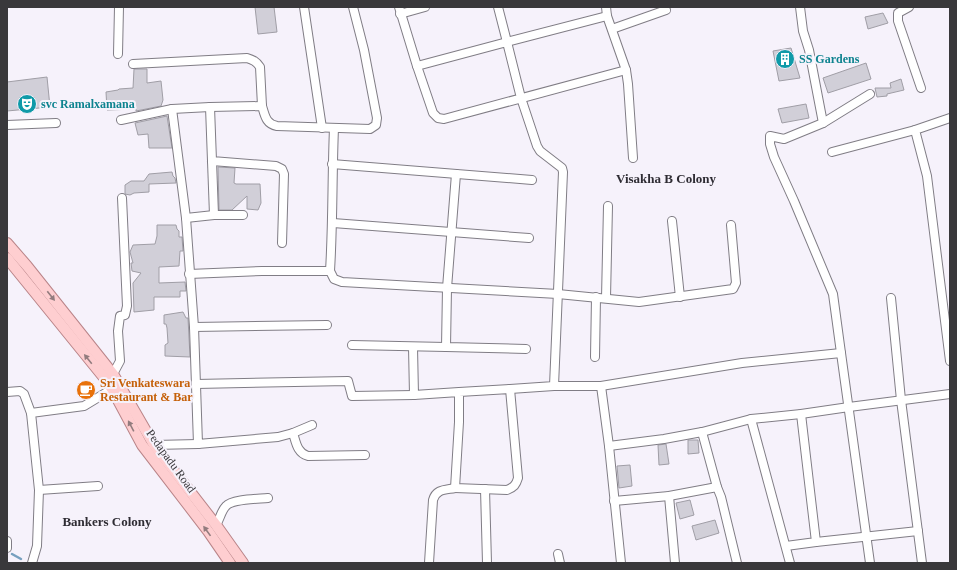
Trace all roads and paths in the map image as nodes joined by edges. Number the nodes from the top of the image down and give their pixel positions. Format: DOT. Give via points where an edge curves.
graph roads {
  1 [pos="119,7"];
  2 [pos="304,7"];
  3 [pos="353,7"];
  4 [pos="425,7"];
  5 [pos="498,7"];
  6 [pos="606,7"];
  7 [pos="800,7"];
  8 [pos="909,7"];
  9 [pos="399,10"];
  10 [pos="666,10"];
  11 [pos="607,16"];
  12 [pos="612,29"];
  13 [pos="507,42"];
  14 [pos="118,54"];
  15 [pos="133,64"];
  16 [pos="417,66"];
  17 [pos="626,70"];
  18 [pos="921,88"];
  19 [pos="870,94"];
  20 [pos="522,98"];
  21 [pos="262,106"];
  22 [pos="210,107"];
  23 [pos="172,110"];
  24 [pos="950,118"];
  25 [pos="121,120"];
  26 [pos="56,123"];
  27 [pos="823,123"];
  28 [pos="7,125"];
  29 [pos="322,128"];
  30 [pos="334,128"];
  31 [pos="915,130"];
  32 [pos="832,152"];
  33 [pos="633,158"];
  34 [pos="212,161"];
  35 [pos="332,164"];
  36 [pos="456,174"];
  37 [pos="532,180"];
  38 [pos="122,198"];
  39 [pos="608,206"];
  40 [pos="214,215"];
  41 [pos="243,215"];
  42 [pos="186,218"];
  43 [pos="672,222"];
  44 [pos="333,223"];
  45 [pos="732,225"];
  46 [pos="452,231"];
  47 [pos="529,238"];
  48 [pos="7,243"];
  49 [pos="282,243"];
  50 [pos="7,258"];
  51 [pos="330,271"];
  52 [pos="189,274"];
  53 [pos="448,288"];
  54 [pos="558,294"];
  55 [pos="596,297"];
  56 [pos="680,297"];
  57 [pos="606,298"];
  58 [pos="891,298"];
  59 [pos="327,325"];
  60 [pos="194,326"];
  61 [pos="352,345"];
  62 [pos="446,346"];
  63 [pos="413,347"];
  64 [pos="526,349"];
  65 [pos="841,353"];
  66 [pos="595,357"];
  67 [pos="950,361"];
  68 [pos="113,374"];
  69 [pos="196,384"];
  70 [pos="554,386"];
  71 [pos="601,386"];
  72 [pos="112,389"];
  73 [pos="510,389"];
  74 [pos="7,392"];
  75 [pos="459,392"];
  76 [pos="950,394"];
  77 [pos="414,395"];
  78 [pos="901,400"];
  79 [pos="848,407"];
  80 [pos="31,413"];
  81 [pos="801,414"];
  82 [pos="751,419"];
  83 [pos="312,425"];
  84 [pos="702,432"];
  85 [pos="292,433"];
  86 [pos="198,444"];
  87 [pos="154,445"];
  88 [pos="609,446"];
  89 [pos="365,455"];
  90 [pos="98,486"];
  91 [pos="717,487"];
  92 [pos="455,488"];
  93 [pos="484,489"];
  94 [pos="39,490"];
  95 [pos="669,496"];
  96 [pos="268,498"];
  97 [pos="614,501"];
  98 [pos="216,525"];
  99 [pos="918,531"];
  100 [pos="866,536"];
  101 [pos="7,541"];
  102 [pos="816,542"];
  103 [pos="786,546"];
  104 [pos="7,548"];
  105 [pos="558,554"];
  106 [pos="32,563"];
  107 [pos="230,563"];
  108 [pos="243,563"];
  109 [pos="429,563"];
  110 [pos="487,563"];
  111 [pos="560,563"];
  112 [pos="621,563"];
  113 [pos="675,563"];
  114 [pos="737,563"];
  115 [pos="790,563"];
  116 [pos="870,563"];
  117 [pos="922,563"];
  1 -- 14 [label="street"];
  2 -- 29 [label="street"];
  3 -- 30 [label="street" via="364,50 377,118 376,125 370,129"];
  4 -- 9 [label="street"];
  5 -- 13 [label="street"];
  6 -- 11 [label="street"];
  7 -- 27 [label="street"];
  8 -- 18 [label="street" via="898,13 898,21"];
  9 -- 16 [label="street"];
  10 -- 12 [label="street"];
  11 -- 12 [label="street"];
  11 -- 13 [label="street"];
  12 -- 17 [label="street"];
  13 -- 16 [label="street"];
  13 -- 20 [label="street"];
  15 -- 21 [label="street" via="247,58 260,67"];
  16 -- 20 [label="street" via="433,113 438,118 444,119"];
  17 -- 20 [label="street"];
  17 -- 33 [label="street"];
  19 -- 27 [label="street"];
  20 -- 54 [label="street" via="537,146 559,165 563,172"];
  21 -- 22 [label="street"];
  21 -- 29 [label="street" via="267,122 272,125"];
  22 -- 23 [label="street"];
  22 -- 34 [label="street"];
  23 -- 25 [label="street"];
  23 -- 42 [label="street"];
  24 -- 31 [label="street"];
  26 -- 28 [label="street"];
  27 -- 65 [label="street" via="784,139 770,136 770,144 832,294"];
  29 -- 30 [label="street"];
  30 -- 35 [label="street"];
  31 -- 32 [label="street"];
  31 -- 67 [label="street" via="927,176"];
  34 -- 40 [label="street"];
  34 -- 49 [label="street" via="282,168"];
  35 -- 36 [label="street"];
  35 -- 44 [label="street"];
  36 -- 37 [label="street"];
  36 -- 46 [label="street"];
  38 -- 68 [label="street" via="127,306 125,315 120,316 120,361"];
  39 -- 57 [label="street"];
  40 -- 41 [label="street"];
  40 -- 42 [label="street"];
  42 -- 52 [label="street"];
  43 -- 56 [label="street"];
  44 -- 46 [label="street"];
  44 -- 51 [label="street"];
  45 -- 56 [label="street" via="735,286 729,290"];
  46 -- 47 [label="street"];
  46 -- 53 [label="street"];
  48 -- 68 [label="main road, Pedapadu Road, one-way"];
  72 -- 50 [label="main road, Pedapadu Road, one-way"];
  51 -- 52 [label="street"];
  51 -- 53 [label="street" via="334,279 342,282"];
  52 -- 60 [label="street"];
  53 -- 54 [label="street"];
  53 -- 62 [label="street"];
  54 -- 55 [label="street"];
  54 -- 70 [label="street"];
  55 -- 57 [label="street"];
  55 -- 66 [label="street"];
  56 -- 57 [label="street" via="639,302"];
  58 -- 78 [label="street"];
  59 -- 60 [label="street"];
  60 -- 69 [label="street"];
  61 -- 63 [label="street"];
  62 -- 63 [label="street"];
  62 -- 64 [label="street"];
  63 -- 77 [label="street"];
  65 -- 71 [label="street" via="742,363"];
  65 -- 79 [label="street"];
  68 -- 87 [label="main road, Pedapadu Road"];
  69 -- 77 [label="street" via="348,381 352,396"];
  69 -- 86 [label="street"];
  70 -- 71 [label="street"];
  70 -- 73 [label="street"];
  71 -- 88 [label="street"];
  72 -- 80 [label="street" via="84,406"];
  107 -- 72 [label="main road, Pedapadu Road, one-way" via="142,445"];
  73 -- 75 [label="street"];
  73 -- 93 [label="street" via="518,478 516,484 507,490"];
  74 -- 80 [label="street" via="20,391 24,394"];
  75 -- 77 [label="street"];
  75 -- 92 [label="street"];
  76 -- 78 [label="street"];
  78 -- 79 [label="street"];
  78 -- 99 [label="street"];
  79 -- 81 [label="street"];
  79 -- 100 [label="street"];
  80 -- 94 [label="street"];
  81 -- 82 [label="street"];
  81 -- 102 [label="street"];
  82 -- 84 [label="street"];
  82 -- 103 [label="street"];
  83 -- 85 [label="street"];
  84 -- 88 [label="street"];
  84 -- 91 [label="street"];
  85 -- 86 [label="street" via="264,439"];
  85 -- 89 [label="street" via="303,455"];
  86 -- 87 [label="street"];
  87 -- 98 [label="main road, Pedapadu Road"];
  88 -- 97 [label="street"];
  90 -- 94 [label="street"];
  91 -- 95 [label="street"];
  91 -- 114 [label="street"];
  92 -- 93 [label="street"];
  92 -- 109 [label="street" via="439,490 434,494"];
  93 -- 110 [label="street"];
  94 -- 106 [label="street" via="38,546"];
  95 -- 97 [label="street"];
  95 -- 113 [label="street"];
  96 -- 98 [label="street" via="233,501 227,504"];
  97 -- 112 [label="street"];
  98 -- 108 [label="main road, Pedapadu Road"];
  99 -- 100 [label="street"];
  99 -- 117 [label="street"];
  100 -- 102 [label="street"];
  100 -- 116 [label="street"];
  101 -- 104 [label="street"];
  102 -- 103 [label="street"];
  103 -- 115 [label="street"];
  105 -- 111 [label="street"];
}
